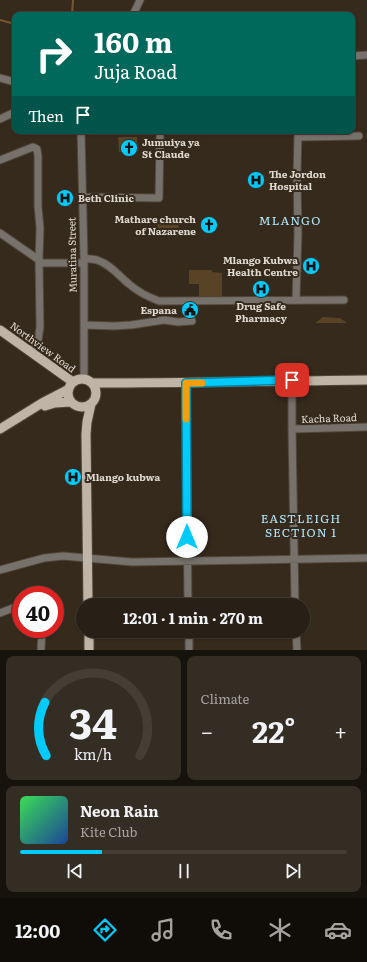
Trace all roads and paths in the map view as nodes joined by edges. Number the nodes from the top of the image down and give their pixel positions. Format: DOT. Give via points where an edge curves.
graph roads {
  1 [pos="140,0"];
  2 [pos="135,12"];
  3 [pos="367,55"];
  4 [pos="355,56"];
  5 [pos="0,78"];
  6 [pos="12,81"];
  7 [pos="12,113"];
  8 [pos="0,119"];
  9 [pos="81,134"];
  10 [pos="297,134"];
  11 [pos="299,134"];
  12 [pos="359,136"];
  13 [pos="160,138"];
  14 [pos="0,160"];
  15 [pos="82,197"];
  16 [pos="0,233"];
  17 [pos="84,260"];
  18 [pos="39,261"];
  19 [pos="296,300"];
  20 [pos="344,300"];
  21 [pos="192,321"];
  22 [pos="84,325"];
  23 [pos="0,330"];
  24 [pos="30,351"];
  25 [pos="84,379"];
  26 [pos="292,380"];
  27 [pos="367,380"];
  28 [pos="93,383"];
  29 [pos="124,383"];
  30 [pos="186,383"];
  31 [pos="71,386"];
  32 [pos="97,393"];
  33 [pos="75,404"];
  34 [pos="91,404"];
  35 [pos="23,414"];
  36 [pos="2,426"];
  37 [pos="367,427"];
  38 [pos="292,429"];
  39 [pos="86,434"];
  40 [pos="88,558"];
  41 [pos="294,558"];
  42 [pos="367,558"];
  43 [pos="187,562"];
  44 [pos="0,570"];
  45 [pos="88,598"];
  46 [pos="188,598"];
  47 [pos="295,598"];
  48 [pos="12,608"];
  49 [pos="0,613"];
  50 [pos="42,638"];
  51 [pos="88,638"];
  52 [pos="189,638"];
  53 [pos="296,638"];
  54 [pos="42,650"];
  55 [pos="89,650"];
  56 [pos="189,650"];
  57 [pos="297,650"];
  1 -- 2 [label="street"];
  3 -- 4 [label="street"];
  5 -- 6 [label="street"];
  7 -- 8 [label="street"];
  9 -- 15 [label="street, Muratina Street"];
  10 -- 19 [label="street"];
  11 -- 12 [label="street" via="303,137"];
  13 -- 15 [label="street" via="159,198"];
  14 -- 18 [label="street" via="16,152 33,147 37,149"];
  15 -- 17 [label="street, Muratina Street"];
  16 -- 18 [label="street"];
  17 -- 18 [label="street"];
  17 -- 19 [label="street" via="98,260 142,293 159,301"];
  17 -- 22 [label="street, Muratina Street"];
  18 -- 24 [label="street" via="39,335"];
  19 -- 20 [label="street"];
  21 -- 22 [label="street" via="164,320 114,326"];
  22 -- 25 [label="street, Muratina Street"];
  23 -- 24 [label="main road, Northview Road"];
  24 -- 31 [label="main road, Northview Road"];
  25 -- 28 [label="main road"];
  25 -- 31 [label="main road"];
  26 -- 27 [label="main road"];
  26 -- 30 [label="main road"];
  26 -- 38 [label="street"];
  28 -- 29 [label="main road"];
  28 -- 32 [label="main road"];
  29 -- 30 [label="main road"];
  29 -- 32 [label="main road"];
  30 -- 43 [label="street"];
  31 -- 33 [label="main road" via="69,398"];
  31 -- 35 [label="main road"];
  32 -- 34 [label="main road"];
  33 -- 34 [label="main road" via="83,407"];
  33 -- 35 [label="main road" via="55,403"];
  33 -- 39 [label="main road" via="83,418"];
  34 -- 39 [label="main road"];
  35 -- 36 [label="main road"];
  37 -- 38 [label="street, Kacha Road"];
  38 -- 41 [label="street"];
  39 -- 40 [label="main road"];
  40 -- 43 [label="street" via="132,562"];
  40 -- 44 [label="street" via="44,558"];
  40 -- 45 [label="main road"];
  41 -- 42 [label="street"];
  41 -- 43 [label="street"];
  41 -- 47 [label="street"];
  43 -- 46 [label="street"];
  48 -- 49 [label="street"];
  50 -- 54 [label="street"];
  51 -- 55 [label="main road"];
  52 -- 56 [label="street"];
  53 -- 57 [label="street"];
}
